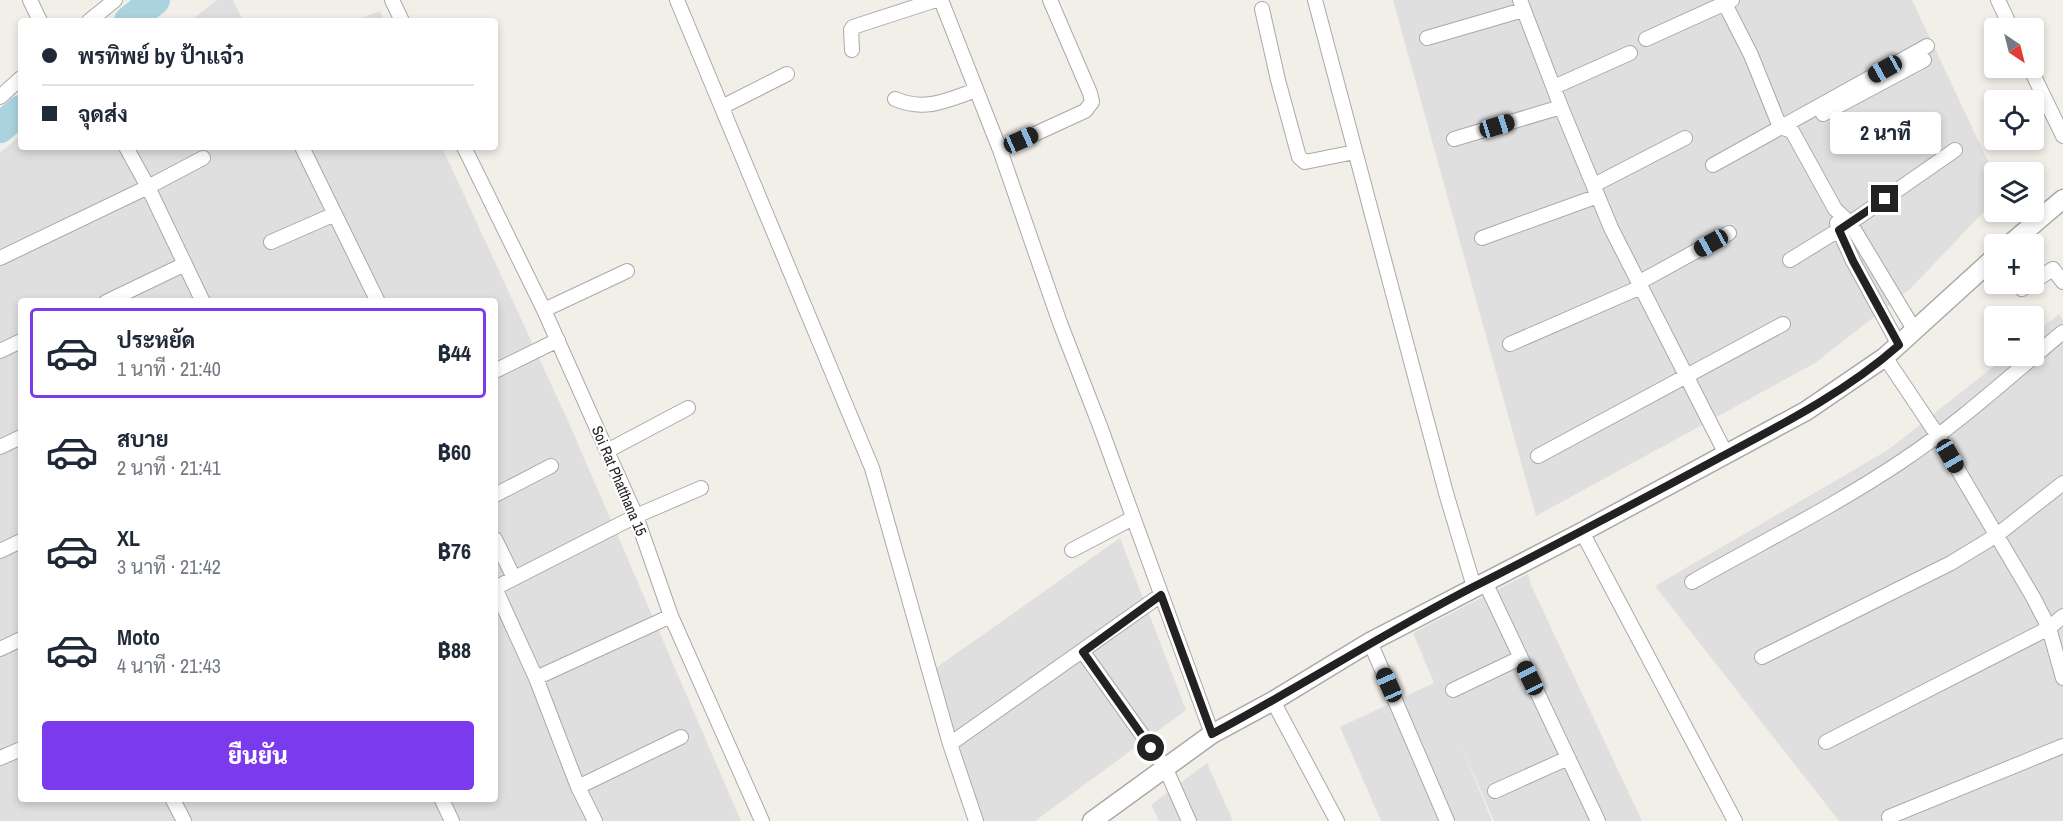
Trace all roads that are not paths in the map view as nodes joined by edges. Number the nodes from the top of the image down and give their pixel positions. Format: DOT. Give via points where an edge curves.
graph roads {
  1 [pos="30,0"];
  2 [pos="115,0"];
  3 [pos="392,0"];
  4 [pos="677,0"];
  5 [pos="936,0"];
  6 [pos="941,0"];
  7 [pos="1050,0"];
  8 [pos="1315,0"];
  9 [pos="1998,0"];
  10 [pos="1727,1"];
  11 [pos="1522,5"];
  12 [pos="1262,9"];
  13 [pos="39,18"];
  14 [pos="92,18"];
  15 [pos="401,18"];
  16 [pos="2007,18"];
  17 [pos="1427,38"];
  18 [pos="1646,39"];
  19 [pos="852,50"];
  20 [pos="1630,53"];
  21 [pos="1926,53"];
  22 [pos="787,74"];
  23 [pos="2035,78"];
  24 [pos="18,81"];
  25 [pos="1554,87"];
  26 [pos="976,90"];
  27 [pos="0,97"];
  28 [pos="896,99"];
  29 [pos="722,107"];
  30 [pos="1561,107"];
  31 [pos="1786,129"];
  32 [pos="2063,136"];
  33 [pos="1685,138"];
  34 [pos="1454,139"];
  35 [pos="128,150"];
  36 [pos="303,150"];
  37 [pos="465,150"];
  38 [pos="1000,150"];
  39 [pos="1955,150"];
  40 [pos="1355,152"];
  41 [pos="1746,156"];
  42 [pos="203,158"];
  43 [pos="1713,165"];
  44 [pos="148,187"];
  45 [pos="1596,190"];
  46 [pos="2063,199"];
  47 [pos="335,214"];
  48 [pos="1844,226"];
  49 [pos="1730,233"];
  50 [pos="2022,234"];
  51 [pos="1482,237"];
  52 [pos="271,242"];
  53 [pos="0,258"];
  54 [pos="1790,260"];
  55 [pos="185,264"];
  56 [pos="1984,267"];
  57 [pos="627,272"];
  58 [pos="2044,275"];
  59 [pos="2063,282"];
  60 [pos="1640,285"];
  61 [pos="114,298"];
  62 [pos="202,298"];
  63 [pos="376,298"];
  64 [pos="544,310"];
  65 [pos="1783,324"];
  66 [pos="1915,332"];
  67 [pos="2063,332"];
  68 [pos="558,340"];
  69 [pos="18,342"];
  70 [pos="1510,344"];
  71 [pos="1899,345"];
  72 [pos="0,351"];
  73 [pos="1885,357"];
  74 [pos="498,370"];
  75 [pos="1687,377"];
  76 [pos="688,408"];
  77 [pos="1938,436"];
  78 [pos="18,438"];
  79 [pos="0,447"];
  80 [pos="607,451"];
  81 [pos="1726,454"];
  82 [pos="1538,456"];
  83 [pos="551,466"];
  84 [pos="2063,483"];
  85 [pos="701,488"];
  86 [pos="498,493"];
  87 [pos="636,516"];
  88 [pos="1133,518"];
  89 [pos="1582,532"];
  90 [pos="1997,535"];
  91 [pos="18,542"];
  92 [pos="498,545"];
  93 [pos="1072,550"];
  94 [pos="0,551"];
  95 [pos="514,578"];
  96 [pos="1692,582"];
  97 [pos="1479,584"];
  98 [pos="498,586"];
  99 [pos="498,595"];
  100 [pos="1161,595"];
  101 [pos="671,616"];
  102 [pos="2063,616"];
  103 [pos="2049,628"];
  104 [pos="18,640"];
  105 [pos="1370,642"];
  106 [pos="0,649"];
  107 [pos="1083,652"];
  108 [pos="1762,657"];
  109 [pos="1520,658"];
  110 [pos="536,678"];
  111 [pos="2063,678"];
  112 [pos="1454,690"];
  113 [pos="1273,701"];
  114 [pos="1212,734"];
  115 [pos="681,737"];
  116 [pos="1826,742"];
  117 [pos="951,744"];
  118 [pos="2063,746"];
  119 [pos="18,749"];
  120 [pos="0,758"];
  121 [pos="1568,758"];
  122 [pos="1165,767"];
  123 [pos="578,786"];
  124 [pos="1495,791"];
  125 [pos="174,802"];
  126 [pos="443,802"];
  127 [pos="1889,817"];
  128 [pos="184,821"];
  129 [pos="452,821"];
  130 [pos="595,821"];
  131 [pos="762,821"];
  132 [pos="976,821"];
  133 [pos="1092,821"];
  134 [pos="1189,821"];
  135 [pos="1337,821"];
  136 [pos="1447,821"];
  137 [pos="1598,821"];
  138 [pos="1735,821"];
  1 -- 13 [label="street"];
  2 -- 14 [label="street"];
  3 -- 15 [label="street"];
  4 -- 29 [label="street"];
  5 -- 19 [label="street" via="853,27"];
  6 -- 26 [label="street"];
  7 -- 38 [label="street" via="1092,102 1085,111"];
  8 -- 40 [label="street"];
  9 -- 16 [label="street"];
  10 -- 18 [label="street"];
  10 -- 31 [label="street"];
  11 -- 17 [label="street"];
  11 -- 25 [label="street"];
  12 -- 40 [label="street" via="1299,157 1305,162"];
  20 -- 25 [label="street"];
  21 -- 31 [label="street"];
  22 -- 29 [label="street"];
  23 -- 32 [label="street"];
  24 -- 27 [label="street"];
  25 -- 30 [label="street"];
  26 -- 28 [label="street" via="925,105 909,105"];
  26 -- 38 [label="street"];
  29 -- 117 [label="street" via="872,468"];
  30 -- 34 [label="street"];
  30 -- 45 [label="street"];
  31 -- 41 [label="street"];
  31 -- 43 [label="street"];
  31 -- 48 [label="street"];
  33 -- 45 [label="street"];
  35 -- 44 [label="street"];
  36 -- 47 [label="street"];
  37 -- 64 [label="street, Soi Rat Phatthana 15"];
  38 -- 88 [label="street" via="1059,323"];
  39 -- 48 [label="street"];
  40 -- 97 [label="street" via="1443,482"];
  42 -- 44 [label="street"];
  44 -- 53 [label="street"];
  44 -- 55 [label="street"];
  45 -- 51 [label="street"];
  45 -- 60 [label="street"];
  46 -- 50 [label="street"];
  47 -- 52 [label="street"];
  47 -- 63 [label="street"];
  48 -- 54 [label="street"];
  48 -- 66 [label="street"];
  48 -- 71 [label="street" via="1853,261"];
  49 -- 60 [label="street"];
  55 -- 61 [label="street"];
  55 -- 62 [label="street"];
  56 -- 66 [label="street"];
  57 -- 64 [label="street"];
  58 -- 59 [label="street" via="2053,269"];
  60 -- 70 [label="street"];
  60 -- 75 [label="street"];
  64 -- 68 [label="street, Soi Rat Phatthana 15"];
  65 -- 75 [label="street"];
  66 -- 71 [label="street"];
  67 -- 77 [label="street"];
  68 -- 74 [label="street"];
  68 -- 80 [label="street, Soi Rat Phatthana 15"];
  69 -- 72 [label="street"];
  71 -- 73 [label="street"];
  73 -- 77 [label="street"];
  73 -- 81 [label="street" via="1806,411"];
  75 -- 81 [label="street"];
  75 -- 82 [label="street"];
  76 -- 80 [label="street"];
  77 -- 90 [label="street"];
  77 -- 96 [label="street" via="1869,482"];
  78 -- 79 [label="street"];
  80 -- 87 [label="street, Soi Rat Phatthana 15"];
  81 -- 89 [label="street"];
  83 -- 86 [label="street"];
  84 -- 90 [label="street"];
  85 -- 87 [label="street"];
  87 -- 95 [label="street"];
  87 -- 101 [label="street, Soi Rat Phatthana 15"];
  88 -- 93 [label="street"];
  88 -- 100 [label="street"];
  89 -- 97 [label="street"];
  89 -- 138 [label="street"];
  90 -- 103 [label="street"];
  90 -- 108 [label="street" via="1924,578"];
  91 -- 94 [label="street"];
  92 -- 95 [label="street"];
  95 -- 98 [label="street"];
  97 -- 105 [label="street"];
  97 -- 109 [label="street"];
  99 -- 110 [label="street"];
  100 -- 107 [label="street"];
  100 -- 114 [label="street"];
  101 -- 110 [label="street"];
  101 -- 131 [label="street, Soi Rat Phatthana 15"];
  102 -- 103 [label="street"];
  103 -- 111 [label="street"];
  103 -- 116 [label="street"];
  104 -- 106 [label="street"];
  105 -- 113 [label="street"];
  105 -- 136 [label="street"];
  107 -- 117 [label="street"];
  107 -- 122 [label="street"];
  109 -- 112 [label="street"];
  109 -- 121 [label="street"];
  110 -- 123 [label="street"];
  113 -- 114 [label="street"];
  113 -- 135 [label="street"];
  114 -- 122 [label="street"];
  115 -- 123 [label="street"];
  117 -- 132 [label="street"];
  118 -- 127 [label="street"];
  119 -- 120 [label="street"];
  121 -- 124 [label="street"];
  121 -- 137 [label="street"];
  122 -- 133 [label="street"];
  122 -- 134 [label="street"];
  123 -- 130 [label="street"];
  125 -- 128 [label="street"];
  126 -- 129 [label="street"];
}
